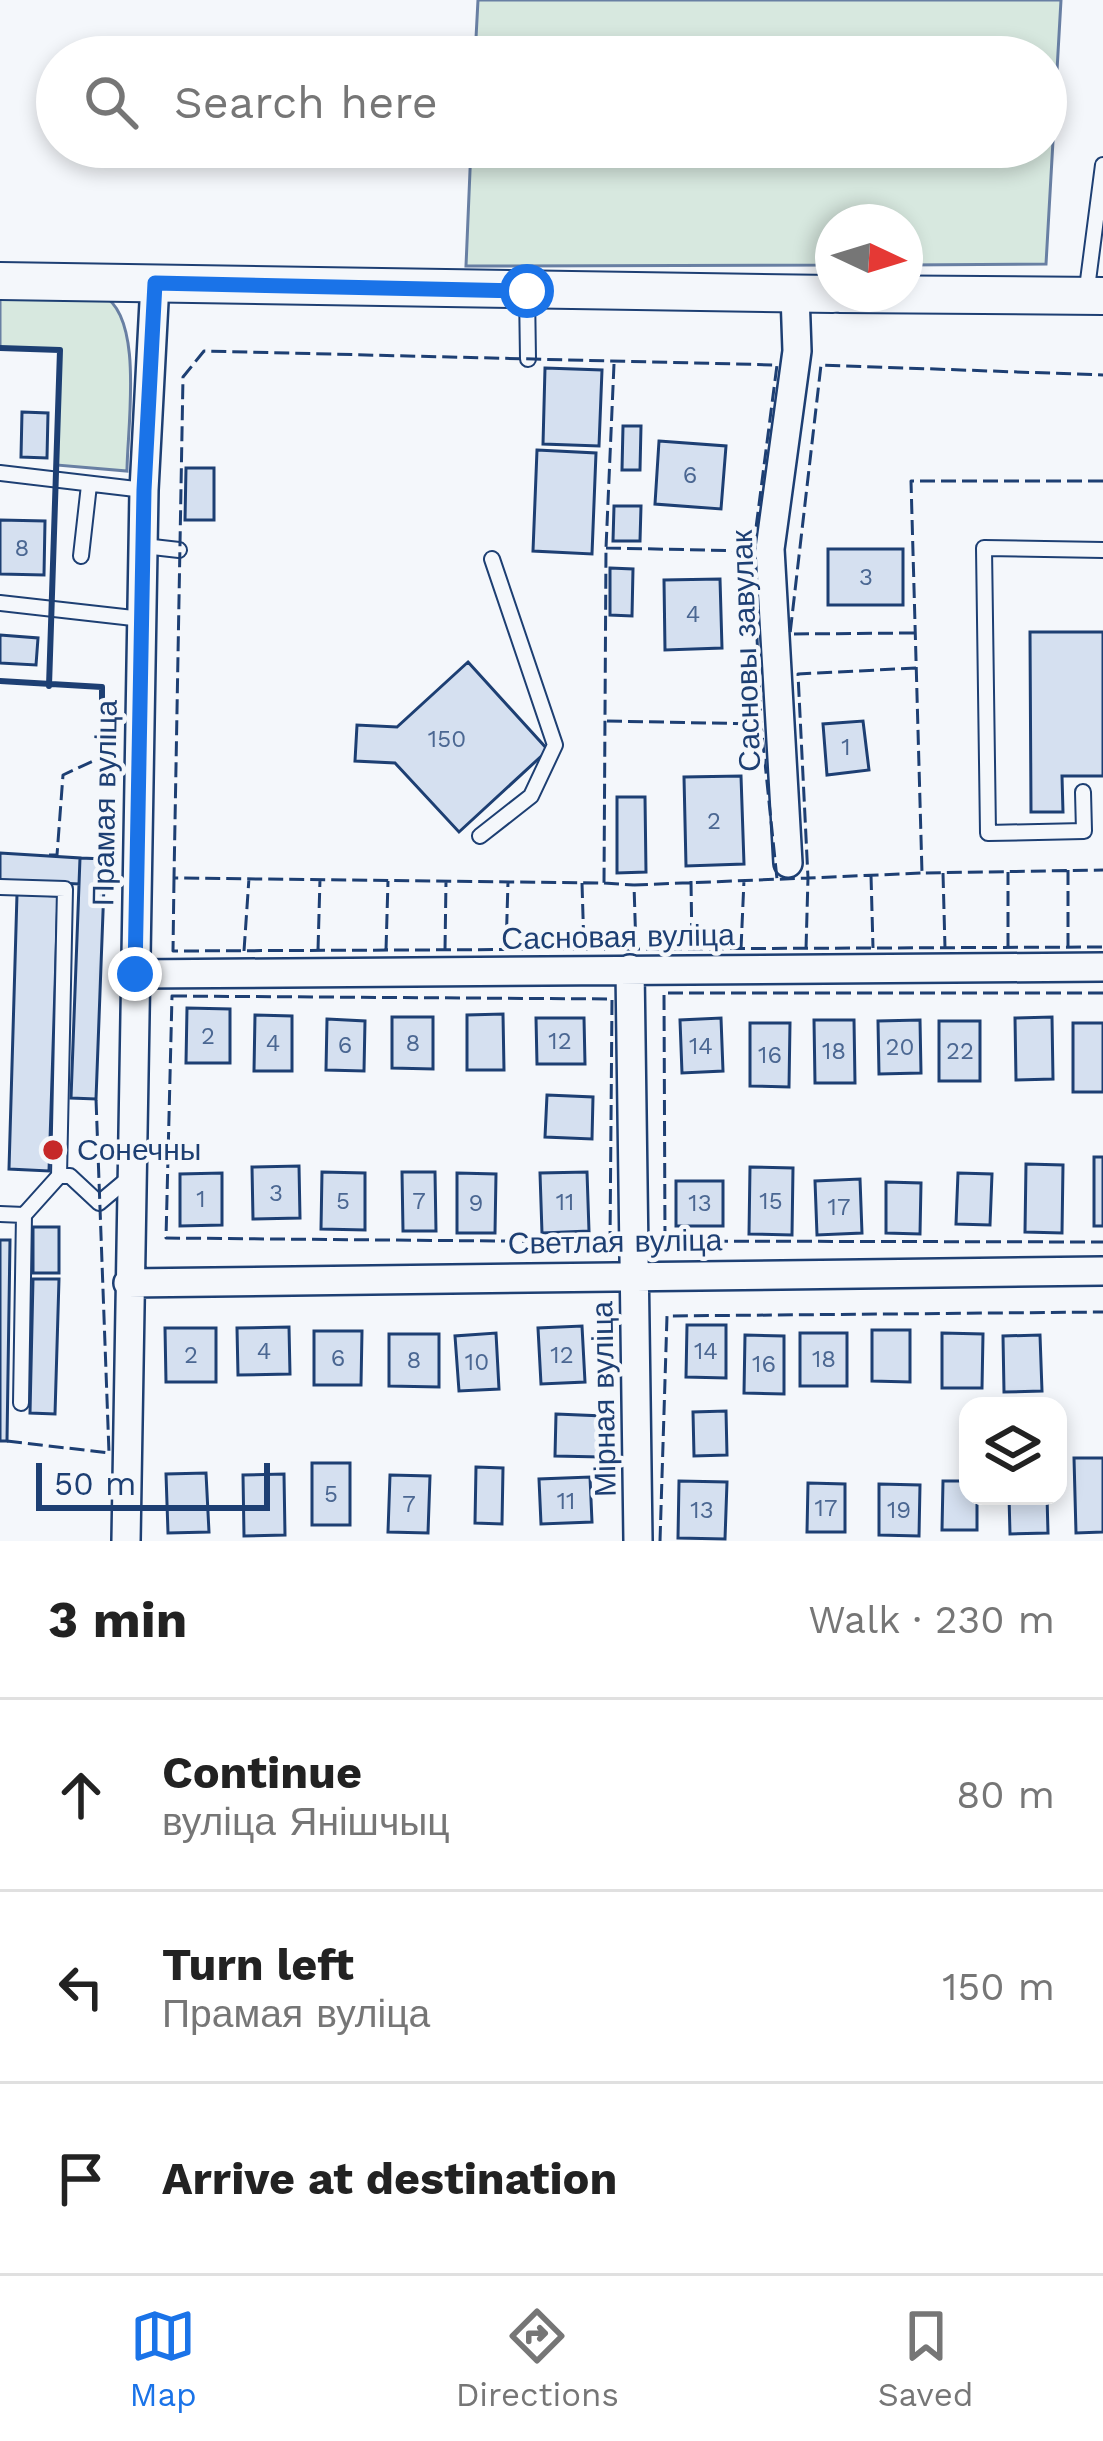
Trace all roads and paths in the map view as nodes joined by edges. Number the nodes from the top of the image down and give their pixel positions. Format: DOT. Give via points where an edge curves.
graph roads {
  1 [pos="1103,165"];
  2 [pos="0,281"];
  3 [pos="155,283"];
  4 [pos="527,291"];
  5 [pos="795,294"];
  6 [pos="815,294"];
  7 [pos="923,295"];
  8 [pos="1094,296"];
  9 [pos="528,359"];
  10 [pos="0,473"];
  11 [pos="89,484"];
  12 [pos="144,490"];
  13 [pos="144,546"];
  14 [pos="179,550"];
  15 [pos="1103,550"];
  16 [pos="81,556"];
  17 [pos="492,559"];
  18 [pos="0,603"];
  19 [pos="142,619"];
  20 [pos="1083,792"];
  21 [pos="481,836"];
  22 [pos="788,863"];
  23 [pos="0,887"];
  24 [pos="1103,967"];
  25 [pos="630,969"];
  26 [pos="135,974"];
  27 [pos="59,1176"];
  28 [pos="130,1177"];
  29 [pos="0,1214"];
  30 [pos="24,1215"];
  31 [pos="1103,1270"];
  32 [pos="636,1273"];
  33 [pos="128,1282"];
  34 [pos="20,1403"];
  35 [pos="126,1541"];
  36 [pos="638,1541"];
  1 -- 8 [label="lane"];
  2 -- 3 [label="street"];
  3 -- 4 [label="street"];
  3 -- 12 [label="street, Прамая вуліца"];
  4 -- 5 [label="street"];
  4 -- 9 [label="lane"];
  5 -- 6 [label="street"];
  5 -- 22 [label="street, Сасновы завулак" via="797,351 770,549"];
  7 -- 8 [label="street"];
  10 -- 11 [label="lane"];
  11 -- 12 [label="lane"];
  11 -- 16 [label="lane"];
  12 -- 13 [label="street, Прамая вуліца"];
  13 -- 14 [label="lane"];
  13 -- 19 [label="street, Прамая вуліца"];
  15 -- 20 [label="lane" via="984,548 988,833 1084,830"];
  17 -- 21 [label="lane" via="555,745 532,796"];
  18 -- 19 [label="lane"];
  19 -- 26 [label="street, Прамая вуліца"];
  23 -- 27 [label="lane" via="65,889"];
  24 -- 25 [label="street, Сасновая вуліца"];
  25 -- 26 [label="street, Сасновая вуліца"];
  25 -- 32 [label="street, Мірная вуліца"];
  26 -- 28 [label="street, Прамая вуліца"];
  27 -- 28 [label="lane" via="70,1176 99,1203"];
  27 -- 30 [label="lane"];
  28 -- 33 [label="street, Прамая вуліца"];
  29 -- 30 [label="lane"];
  30 -- 34 [label="lane"];
  31 -- 32 [label="street, Светлая вуліца"];
  32 -- 33 [label="street, Светлая вуліца"];
  32 -- 36 [label="street, Мірная вуліца"];
  33 -- 35 [label="street, Прамая вуліца"];
}
